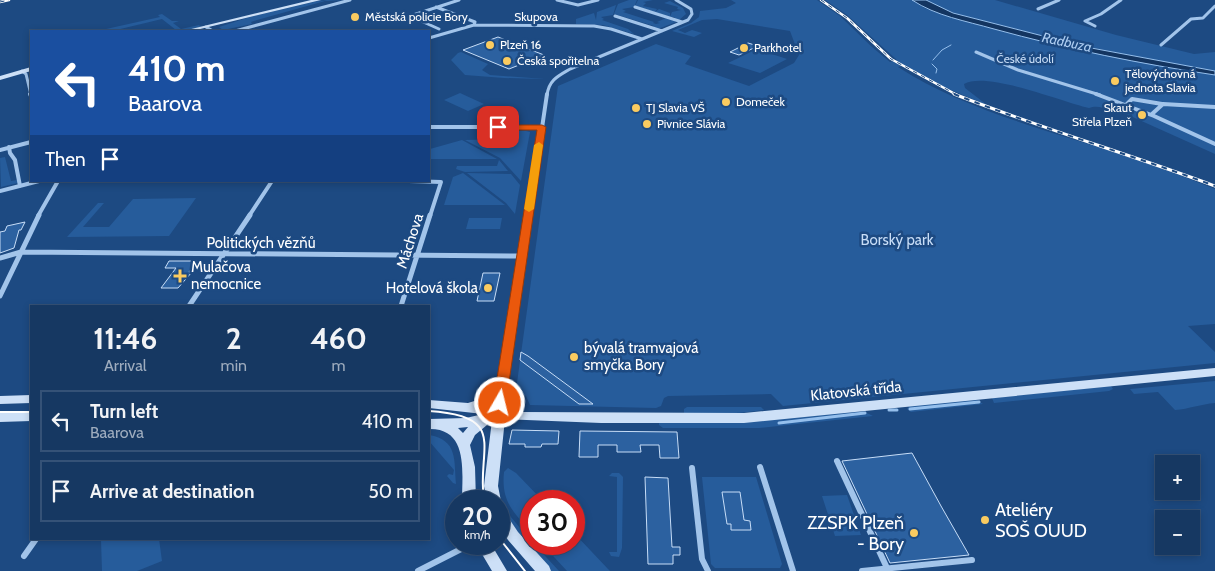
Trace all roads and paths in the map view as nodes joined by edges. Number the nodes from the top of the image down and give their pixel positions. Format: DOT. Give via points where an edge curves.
graph roads {
  1 [pos="318,0"];
  2 [pos="350,0"];
  3 [pos="459,0"];
  4 [pos="557,0"];
  5 [pos="598,0"];
  6 [pos="676,0"];
  7 [pos="1059,0"];
  8 [pos="1121,0"];
  9 [pos="1215,6"];
  10 [pos="436,7"];
  11 [pos="635,7"];
  12 [pos="1038,9"];
  13 [pos="615,16"];
  14 [pos="683,22"];
  15 [pos="474,25"];
  16 [pos="1095,26"];
  17 [pos="206,27"];
  18 [pos="439,29"];
  19 [pos="191,30"];
  20 [pos="211,30"];
  21 [pos="239,30"];
  22 [pos="662,31"];
  23 [pos="430,38"];
  24 [pos="643,39"];
  25 [pos="1162,45"];
  26 [pos="976,52"];
  27 [pos="30,69"];
  28 [pos="22,71"];
  29 [pos="0,78"];
  30 [pos="30,92"];
  31 [pos="1163,104"];
  32 [pos="1126,105"];
  33 [pos="1215,107"];
  34 [pos="1152,114"];
  35 [pos="430,127"];
  36 [pos="542,127"];
  37 [pos="30,142"];
  38 [pos="1215,144"];
  39 [pos="9,147"];
  40 [pos="0,150"];
  41 [pos="35,182"];
  42 [pos="57,182"];
  43 [pos="271,182"];
  44 [pos="430,182"];
  45 [pos="20,186"];
  46 [pos="0,191"];
  47 [pos="21,252"];
  48 [pos="223,255"];
  49 [pos="418,256"];
  50 [pos="522,256"];
  51 [pos="0,258"];
  52 [pos="0,296"];
  53 [pos="190,305"];
  54 [pos="401,305"];
  55 [pos="1215,372"];
  56 [pos="501,392"];
  57 [pos="30,399"];
  58 [pos="0,400"];
  59 [pos="430,404"];
  60 [pos="461,407"];
  61 [pos="499,414"];
  62 [pos="517,416"];
  63 [pos="0,417"];
  64 [pos="30,417"];
  65 [pos="435,424"];
  66 [pos="498,432"];
  67 [pos="465,443"];
  68 [pos="837,461"];
  69 [pos="760,467"];
  70 [pos="692,468"];
  71 [pos="469,490"];
  72 [pos="493,490"];
  73 [pos="510,532"];
  74 [pos="35,540"];
  75 [pos="449,555"];
  76 [pos="490,555"];
  77 [pos="24,556"];
  78 [pos="972,560"];
  79 [pos="887,568"];
  80 [pos="418,571"];
  81 [pos="500,571"];
  82 [pos="544,571"];
  83 [pos="708,571"];
  84 [pos="793,571"];
  85 [pos="862,571"];
  1 -- 17 [label="main road"];
  2 -- 21 [label="street"];
  3 -- 10 [label="street"];
  4 -- 5 [label="street" via="576,5"];
  6 -- 14 [label="street" via="689,6 692,12 690,18"];
  7 -- 12 [label="street"];
  8 -- 16 [label="street" via="1086,21"];
  9 -- 25 [label="street" via="1203,18 1191,19"];
  10 -- 15 [label="street" via="475,22"];
  10 -- 18 [label="street" via="410,16"];
  11 -- 14 [label="street"];
  13 -- 22 [label="street"];
  14 -- 22 [label="street"];
  15 -- 23 [label="street, Skupova"];
  15 -- 24 [label="street, Skupova" via="594,26"];
  17 -- 19 [label="main road"];
  17 -- 20 [label="street"];
  22 -- 24 [label="street"];
  24 -- 36 [label="street" via="554,78 547,92"];
  26 -- 32 [label="street" via="1008,68"];
  27 -- 28 [label="main road"];
  28 -- 29 [label="main road"];
  28 -- 30 [label="street" via="26,74"];
  31 -- 32 [label="street" via="1132,98"];
  31 -- 33 [label="street"];
  31 -- 34 [label="street"];
  32 -- 34 [label="street"];
  34 -- 38 [label="street"];
  35 -- 36 [label="street"];
  36 -- 50 [label="street"];
  37 -- 39 [label="street"];
  39 -- 40 [label="street"];
  39 -- 45 [label="street"];
  41 -- 45 [label="street"];
  42 -- 47 [label="street"];
  43 -- 48 [label="street"];
  44 -- 49 [label="street, Máchova" via="441,182"];
  45 -- 46 [label="street"];
  47 -- 48 [label="street, Politických vězňů"];
  47 -- 51 [label="street, Politických vězňů"];
  47 -- 52 [label="street"];
  48 -- 49 [label="street, Politických vězňů"];
  48 -- 53 [label="street"];
  49 -- 50 [label="street, Politických vězňů"];
  49 -- 54 [label="street, Máchova"];
  50 -- 56 [label="street"];
  55 -- 62 [label="main road, Klatovská třída" via="744,418"];
  56 -- 60 [label="main road" via="480,404"];
  56 -- 61 [label="street"];
  56 -- 62 [label="main road"];
  57 -- 58 [label="main road"];
  59 -- 60 [label="main road, Klatovská třída"];
  60 -- 61 [label="main road, Klatovská třída"];
  61 -- 62 [label="main road, Klatovská třída"];
  61 -- 65 [label="main road, Klatovská třída" via="470,422"];
  61 -- 66 [label="main road"];
  61 -- 67 [label="main road" via="473,429"];
  62 -- 66 [label="main road"];
  63 -- 64 [label="main road"];
  65 -- 67 [label="main road, Klatovská třída" via="455,432"];
  66 -- 72 [label="main road"];
  67 -- 71 [label="main road"];
  68 -- 79 [label="street"];
  69 -- 84 [label="street"];
  70 -- 83 [label="street" via="702,559"];
  73 -- 82 [label="main road"];
  74 -- 77 [label="street"];
  75 -- 80 [label="street"];
  76 -- 81 [label="main road"];
  78 -- 79 [label="street"];
  79 -- 85 [label="street"];
}
